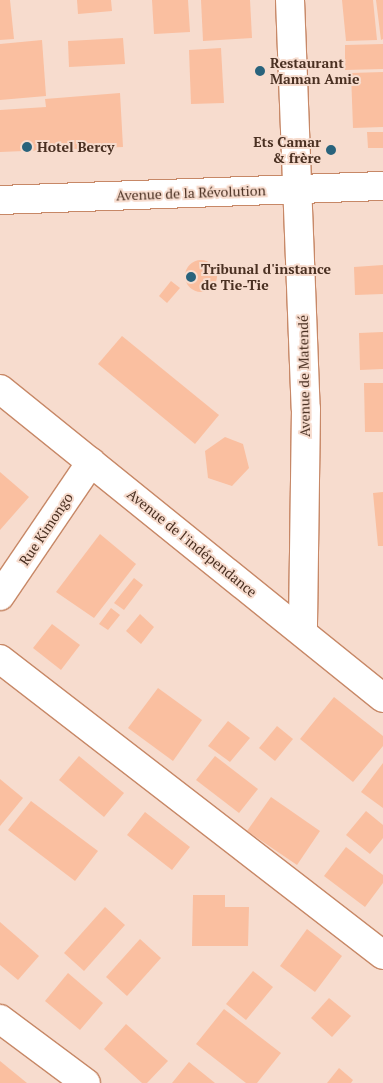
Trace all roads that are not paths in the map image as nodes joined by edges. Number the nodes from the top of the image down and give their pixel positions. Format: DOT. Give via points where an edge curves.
graph roads {
  1 [pos="290,0"];
  2 [pos="383,186"];
  3 [pos="300,189"];
  4 [pos="0,200"];
  5 [pos="0,389"];
  6 [pos="91,462"];
  7 [pos="0,596"];
  8 [pos="303,632"];
  9 [pos="0,659"];
  10 [pos="383,698"];
  11 [pos="383,955"];
  12 [pos="0,1019"];
  13 [pos="86,1083"];
  1 -- 3 [label="street, Avenue de Matendé"];
  2 -- 3 [label="street, Avenue de la Révolution"];
  3 -- 4 [label="street, Avenue de la Révolution"];
  3 -- 8 [label="street, Avenue de Matendé" via="306,409"];
  5 -- 6 [label="street, Avenue de l'indépendance"];
  6 -- 7 [label="street, Rue Kimongo"];
  6 -- 8 [label="street, Avenue de l'indépendance"];
  8 -- 10 [label="street, Avenue de l'indépendance"];
  9 -- 11 [label="street"];
  12 -- 13 [label="street"];
}
